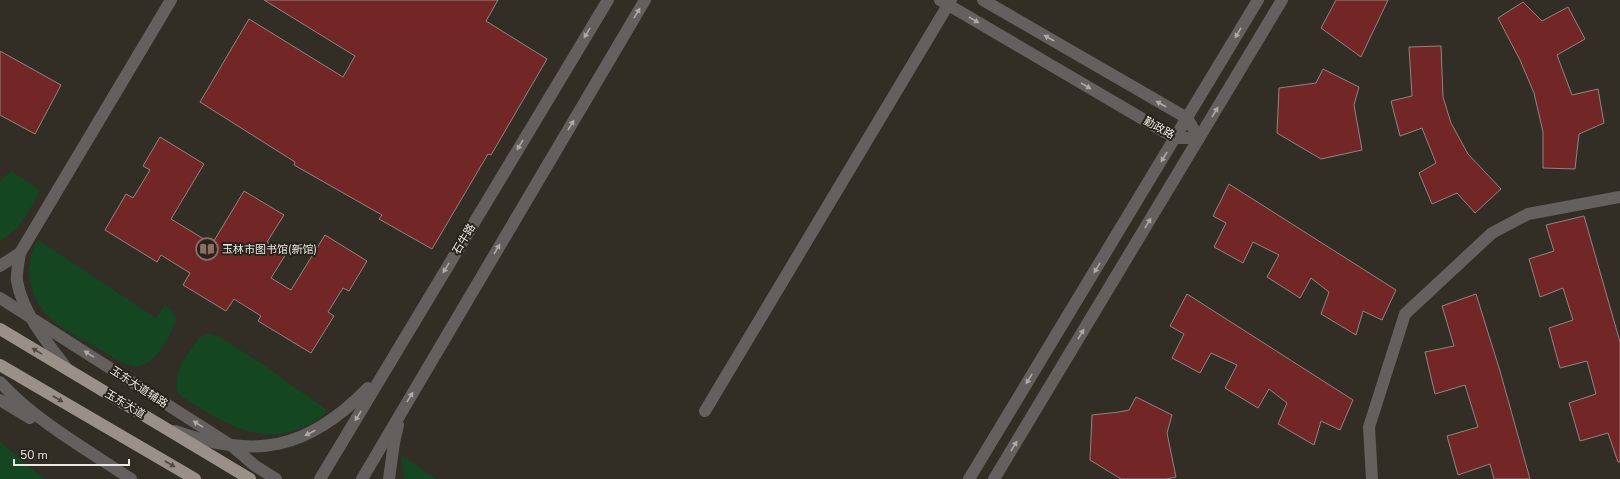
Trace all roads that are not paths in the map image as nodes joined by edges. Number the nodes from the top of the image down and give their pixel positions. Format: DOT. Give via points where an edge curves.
graph roads {
  1 [pos="172,0"];
  2 [pos="608,0"];
  3 [pos="645,0"];
  4 [pos="982,0"];
  5 [pos="1258,0"];
  6 [pos="1282,0"];
  7 [pos="947,2"];
  8 [pos="1187,118"];
  9 [pos="1175,138"];
  10 [pos="1199,138"];
  11 [pos="1620,197"];
  12 [pos="20,253"];
  13 [pos="0,266"];
  14 [pos="0,298"];
  15 [pos="32,319"];
  16 [pos="0,329"];
  17 [pos="0,365"];
  18 [pos="67,369"];
  19 [pos="383,373"];
  20 [pos="0,382"];
  21 [pos="0,400"];
  22 [pos="401,411"];
  23 [pos="705,411"];
  24 [pos="162,426"];
  25 [pos="232,446"];
  26 [pos="130,479"];
  27 [pos="195,479"];
  28 [pos="250,479"];
  29 [pos="276,479"];
  30 [pos="320,479"];
  31 [pos="362,479"];
  32 [pos="389,479"];
  33 [pos="969,479"];
  34 [pos="994,479"];
  35 [pos="1372,479"];
  1 -- 12 [label="street"];
  2 -- 19 [label="street, 石牛路, one-way"];
  22 -- 3 [label="street, one-way"];
  8 -- 4 [label="street, 勤政路, one-way"];
  5 -- 8 [label="street, one-way"];
  10 -- 6 [label="street, one-way"];
  7 -- 9 [label="street, 勤政路, one-way"];
  7 -- 23 [label="street"];
  8 -- 9 [label="street"];
  8 -- 10 [label="street, 勤政路"];
  9 -- 10 [label="street, 勤政路"];
  9 -- 33 [label="street, one-way"];
  34 -- 10 [label="street, one-way"];
  11 -- 35 [label="street" via="1528,214 1492,233 1405,314 1369,427"];
  12 -- 13 [label="street"];
  12 -- 15 [label="street" via="17,280"];
  14 -- 15 [label="street, 玉东大道辅路"];
  15 -- 18 [label="street"];
  25 -- 15 [label="street, 玉东大道辅路, one-way"];
  18 -- 16 [label="main road, 玉东大道, one-way"];
  17 -- 27 [label="main road, one-way"];
  18 -- 24 [label="main road, 玉东大道"];
  19 -- 25 [label="street, one-way" via="349,407 328,424 306,436 263,447"];
  19 -- 30 [label="street, 石牛路, one-way"];
  20 -- 26 [label="street" via="44,422"];
  21 -- 26 [label="street"];
  22 -- 31 [label="street"];
  22 -- 32 [label="street"];
  24 -- 25 [label="street"];
  24 -- 28 [label="main road, 玉东大道"];
  25 -- 29 [label="street, 玉东大道辅路"];
}
